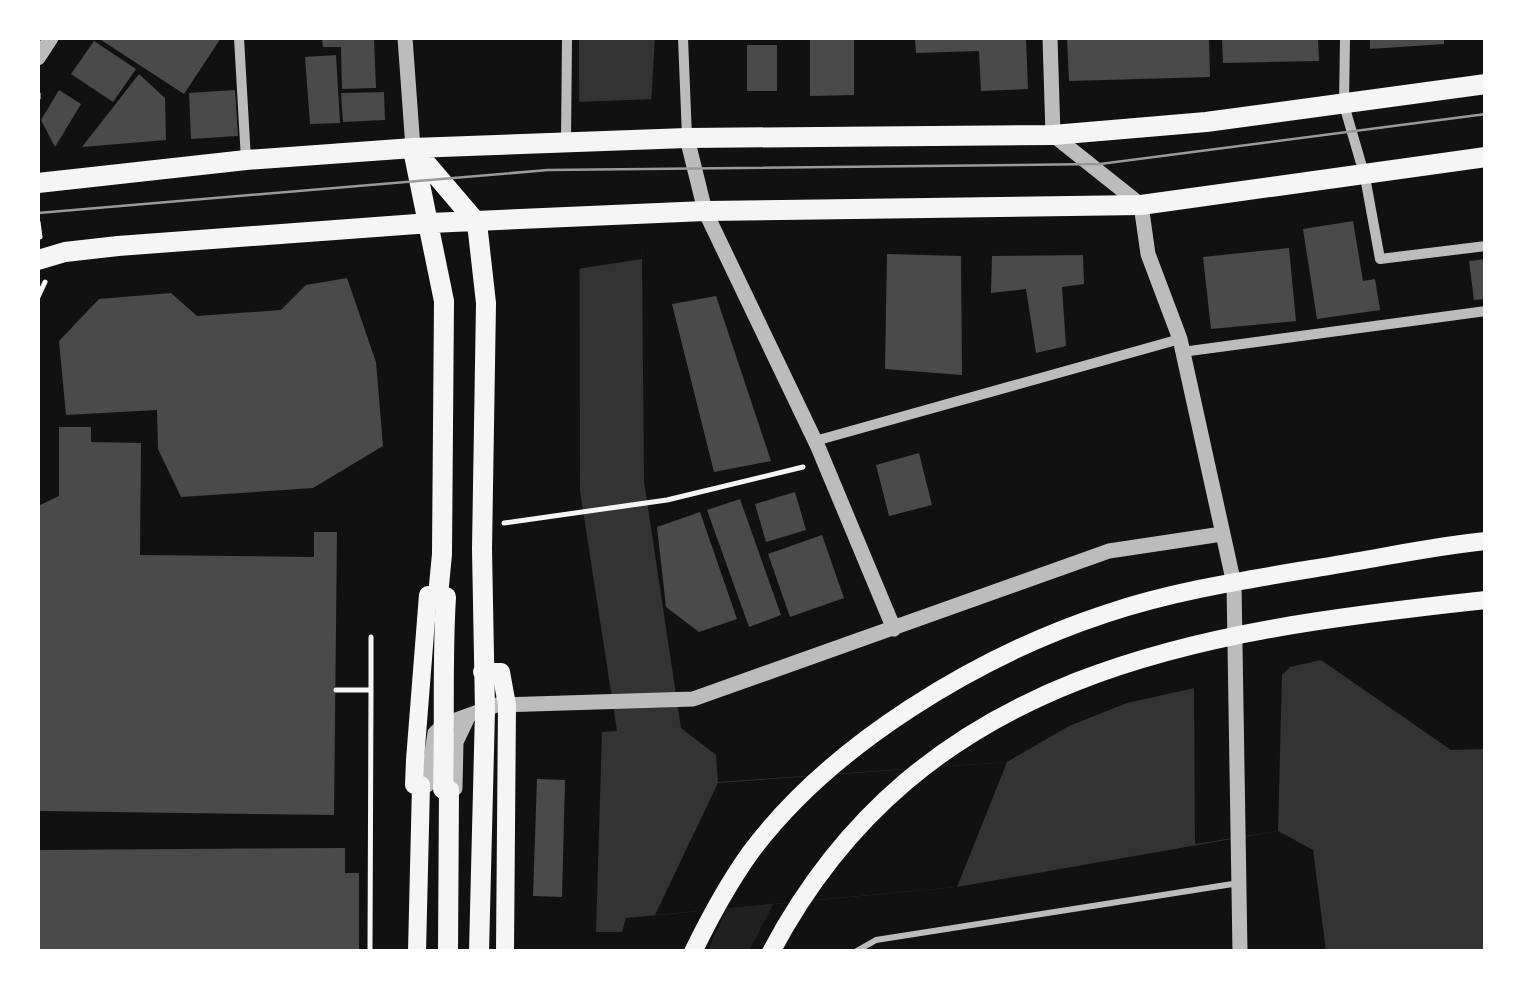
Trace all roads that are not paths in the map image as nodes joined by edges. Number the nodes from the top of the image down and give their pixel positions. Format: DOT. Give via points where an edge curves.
graph roads {
  1 [pos="51,38"];
  2 [pos="239,38"];
  3 [pos="405,38"];
  4 [pos="568,38"];
  5 [pos="683,38"];
  6 [pos="1050,38"];
  7 [pos="1344,38"];
  8 [pos="38,58"];
  9 [pos="1486,84"];
  10 [pos="1344,105"];
  11 [pos="1053,135"];
  12 [pos="686,138"];
  13 [pos="570,141"];
  14 [pos="412,148"];
  15 [pos="1486,157"];
  16 [pos="246,160"];
  17 [pos="1365,177"];
  18 [pos="38,183"];
  19 [pos="1141,205"];
  20 [pos="704,212"];
  21 [pos="477,223"];
  22 [pos="430,224"];
  23 [pos="1486,246"];
  24 [pos="38,260"];
  25 [pos="1486,311"];
  26 [pos="1181,345"];
  27 [pos="815,441"];
  28 [pos="1222,534"];
  29 [pos="1486,541"];
  30 [pos="1234,584"];
  31 [pos="438,596"];
  32 [pos="1486,600"];
  33 [pos="894,629"];
  34 [pos="1237,634"];
  35 [pos="482,672"];
  36 [pos="508,705"];
  37 [pos="546,707"];
  38 [pos="476,714"];
  39 [pos="445,724"];
  40 [pos="506,746"];
  41 [pos="420,785"];
  42 [pos="449,790"];
  43 [pos="1240,883"];
  44 [pos="417,952"];
  45 [pos="448,952"];
  46 [pos="479,952"];
  47 [pos="505,952"];
  48 [pos="693,952"];
  49 [pos="771,952"];
  50 [pos="855,952"];
  51 [pos="1240,952"];
  1 -- 8 [label="street"];
  2 -- 16 [label="street"];
  3 -- 14 [label="street"];
  4 -- 13 [label="street"];
  5 -- 12 [label="street"];
  6 -- 11 [label="street"];
  7 -- 10 [label="street"];
  9 -- 10 [label="highway"];
  10 -- 11 [label="highway"];
  10 -- 17 [label="street"];
  11 -- 12 [label="highway"];
  11 -- 19 [label="street"];
  12 -- 13 [label="highway"];
  12 -- 20 [label="street"];
  13 -- 14 [label="highway"];
  14 -- 16 [label="highway"];
  14 -- 21 [label="highway"];
  14 -- 22 [label="highway"];
  15 -- 17 [label="highway"];
  16 -- 18 [label="highway"];
  17 -- 19 [label="highway"];
  17 -- 23 [label="street" via="1380,260"];
  19 -- 20 [label="highway"];
  19 -- 26 [label="street" via="1148,254"];
  20 -- 21 [label="highway"];
  20 -- 27 [label="street"];
  21 -- 22 [label="highway"];
  21 -- 35 [label="highway" via="486,303"];
  22 -- 24 [label="highway" via="83,250"];
  22 -- 31 [label="highway" via="444,301"];
  25 -- 26 [label="street"];
  26 -- 27 [label="street"];
  26 -- 28 [label="street"];
  27 -- 33 [label="street"];
  28 -- 30 [label="street"];
  28 -- 33 [label="street" via="1109,551"];
  29 -- 30 [label="main road"];
  30 -- 34 [label="street"];
  30 -- 48 [label="main road" via="1106,614 990,661 924,698 834,768 752,850"];
  31 -- 39 [label="highway" via="446,597"];
  31 -- 41 [label="main road" via="428,595 414,785"];
  32 -- 34 [label="main road"];
  33 -- 37 [label="street" via="693,698"];
  34 -- 43 [label="street"];
  34 -- 49 [label="main road" via="1180,645 1065,684 957,744 915,773 850,837 812,883"];
  35 -- 36 [label="main road" via="500,672"];
  35 -- 38 [label="highway"];
  36 -- 37 [label="street" via="546,701"];
  36 -- 38 [label="street"];
  36 -- 40 [label="main road"];
  37 -- 40 [label="street" via="547,713 516,716"];
  38 -- 39 [label="street"];
  38 -- 40 [label="street"];
  38 -- 42 [label="street" via="456,742 455,788"];
  38 -- 46 [label="highway"];
  39 -- 41 [label="street" via="435,733 427,785"];
  39 -- 42 [label="highway" via="443,788"];
  40 -- 47 [label="main road"];
  41 -- 44 [label="main road"];
  42 -- 45 [label="highway"];
  43 -- 50 [label="lane" via="876,940"];
  43 -- 51 [label="street"];
}
